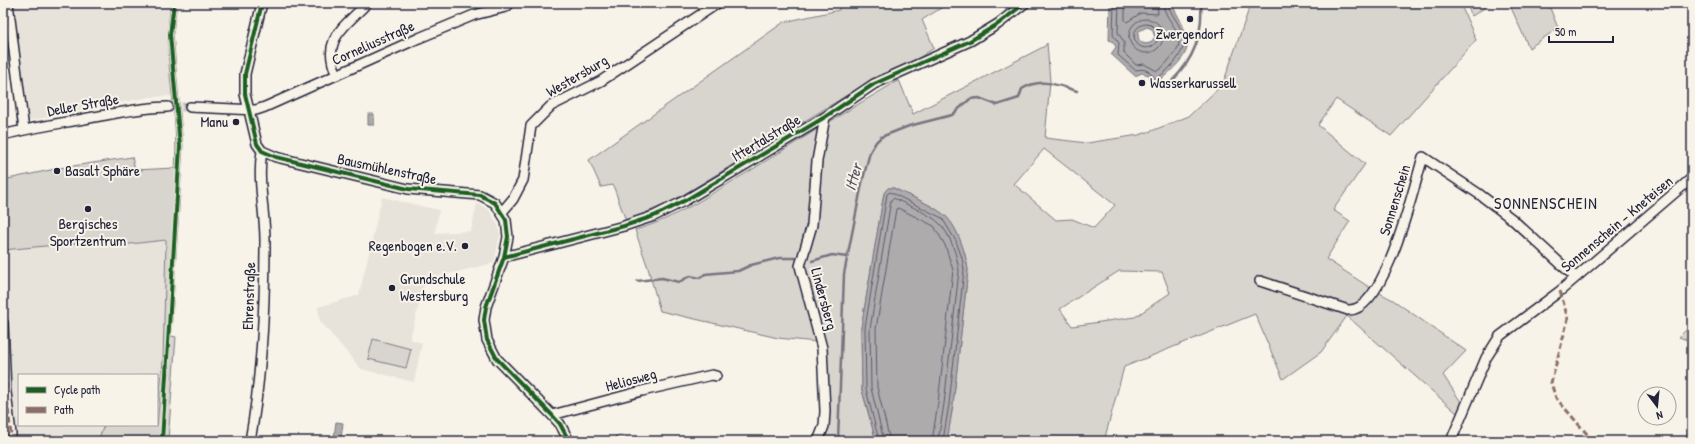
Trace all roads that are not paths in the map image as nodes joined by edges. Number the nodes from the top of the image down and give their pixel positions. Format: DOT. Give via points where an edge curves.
graph roads {
  1 [pos="8,3"];
  2 [pos="262,3"];
  3 [pos="367,3"];
  4 [pos="510,3"];
  5 [pos="718,3"];
  6 [pos="1025,3"];
  7 [pos="337,75"];
  8 [pos="168,107"];
  9 [pos="190,107"];
  10 [pos="248,109"];
  11 [pos="824,117"];
  12 [pos="24,130"];
  13 [pos="3,136"];
  14 [pos="262,151"];
  15 [pos="1692,178"];
  16 [pos="502,212"];
  17 [pos="504,257"];
  18 [pos="1575,277"];
  19 [pos="1260,281"];
  20 [pos="3,323"];
  21 [pos="716,376"];
  22 [pos="552,415"];
  23 [pos="3,437"];
  24 [pos="250,441"];
  25 [pos="569,441"];
  26 [pos="818,441"];
  27 [pos="1451,441"];
  1 -- 12 [label="street"];
  2 -- 10 [label="street" via="245,74"];
  3 -- 7 [label="street" via="335,36 330,47 330,58"];
  4 -- 7 [label="street, Corneliusstraße" via="506,7 474,15"];
  5 -- 16 [label="street, Westersburg" via="601,81 551,106 531,126 523,180 513,200"];
  6 -- 11 [label="street, Ittertalstraße" via="970,41 874,84"];
  7 -- 10 [label="street, Corneliusstraße" via="265,107"];
  8 -- 12 [label="street, Deller Straße"];
  9 -- 10 [label="street"];
  10 -- 14 [label="street" via="255,138"];
  11 -- 17 [label="street, Ittertalstraße" via="686,200 654,216"];
  11 -- 26 [label="street, Lindersberg" via="812,225 800,266 822,348 825,411 824,426"];
  12 -- 13 [label="street, Deller Straße"];
  14 -- 16 [label="street, Bausmühlenstraße" via="276,157 408,189 480,195 495,203"];
  14 -- 24 [label="street, Ehrenstraße" via="260,169 265,240 262,325 257,403"];
  15 -- 18 [label="street, Sonnenschein – Kneteisen"];
  16 -- 17 [label="street" via="508,230"];
  17 -- 22 [label="street" via="486,307 484,320 487,340 497,359"];
  18 -- 19 [label="street, Sonnenschein" via="1512,219 1423,157 1393,255 1377,289 1359,307 1348,310"];
  18 -- 27 [label="street, Sonnenschein – Kneteisen" via="1500,336 1486,358"];
  20 -- 23 [label="street" via="11,434"];
  21 -- 22 [label="street, Heliosweg" via="688,380"];
  22 -- 25 [label="street" via="563,428"];
}
